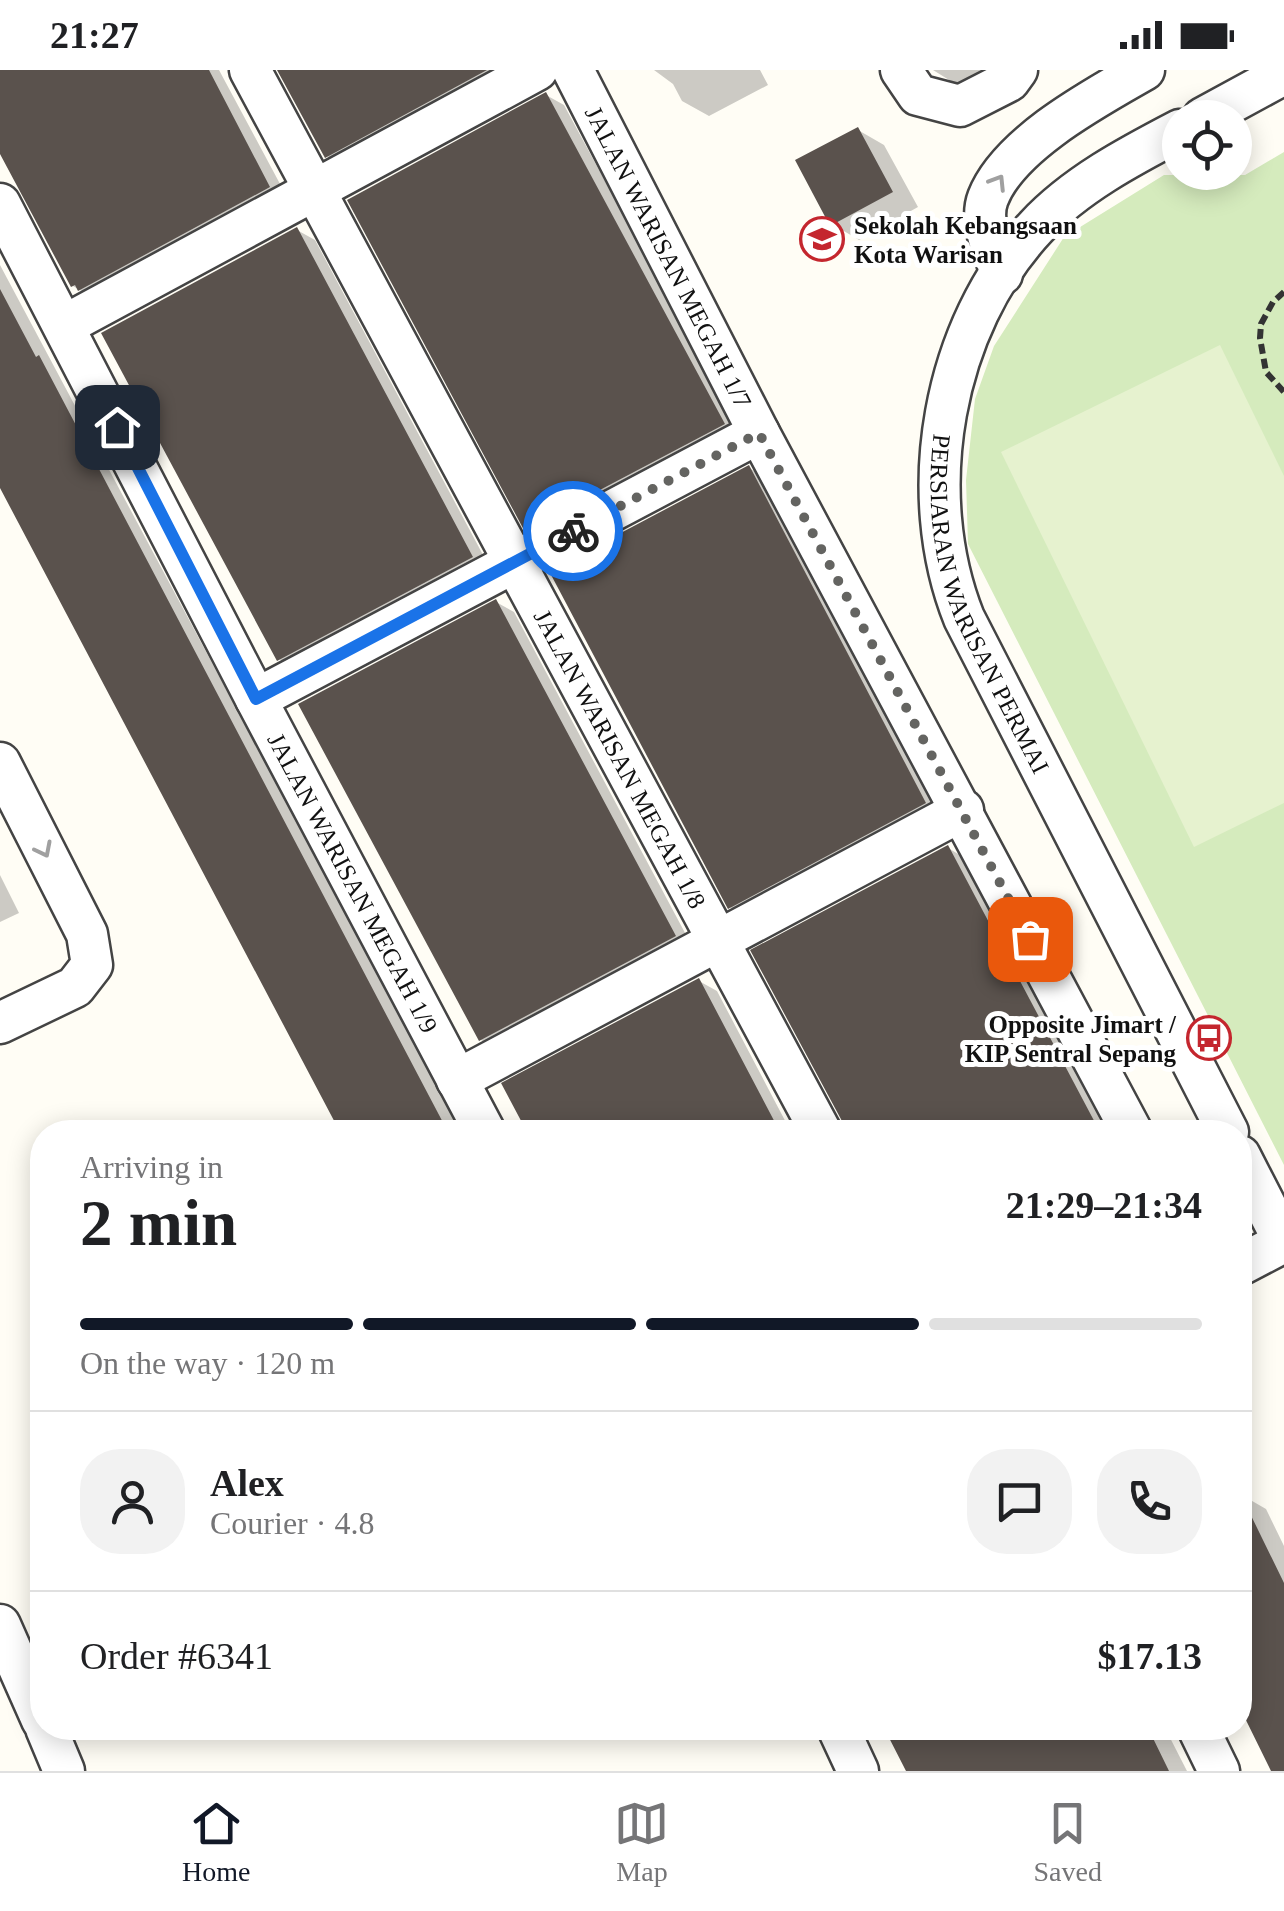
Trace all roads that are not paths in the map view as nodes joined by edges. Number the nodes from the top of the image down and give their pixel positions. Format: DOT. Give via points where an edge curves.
graph roads {
  1 [pos="250,70"];
  2 [pos="537,70"];
  3 [pos="573,70"];
  4 [pos="902,70"];
  5 [pos="1018,70"];
  6 [pos="1144,70"];
  7 [pos="1283,73"];
  8 [pos="1235,100"];
  9 [pos="1162,139"];
  10 [pos="314,190"];
  11 [pos="0,204"];
  12 [pos="1002,274"];
  13 [pos="64,325"];
  14 [pos="759,433"];
  15 [pos="514,562"];
  16 [pos="256,699"];
  17 [pos="0,763"];
  18 [pos="963,810"];
  19 [pos="718,942"];
  20 [pos="0,1023"];
  21 [pos="457,1080"];
  22 [pos="479,1120"];
  23 [pos="814,1120"];
  24 [pos="1126,1120"];
  25 [pos="1222,1120"];
  26 [pos="1252,1179"];
  27 [pos="1284,1242"];
  28 [pos="1252,1259"];
  29 [pos="0,1625"];
  30 [pos="30,1693"];
  31 [pos="51,1740"];
  32 [pos="844,1740"];
  33 [pos="1204,1740"];
  34 [pos="64,1771"];
  35 [pos="858,1771"];
  36 [pos="1219,1771"];
  1 -- 10 [label="street, JALAN WARISAN MEGAH 1/8"];
  2 -- 10 [label="street"];
  3 -- 14 [label="street, JALAN WARISAN MEGAH 1/7"];
  4 -- 5 [label="street" via="918,95 960,106"];
  12 -- 6 [label="street, one-way" via="988,238 986,201 1006,168 1056,123"];
  7 -- 8 [label="street"];
  9 -- 12 [label="street, PERSIARAN WARISAN PERMAI" via="1053,210"];
  10 -- 13 [label="street"];
  10 -- 15 [label="street, JALAN WARISAN MEGAH 1/8"];
  11 -- 13 [label="street, JALAN WARISAN MEGAH 1/9"];
  12 -- 25 [label="street, PERSIARAN WARISAN PERMAI" via="980,311 944,412 939,505 952,589"];
  13 -- 16 [label="street, JALAN WARISAN MEGAH 1/9"];
  14 -- 15 [label="street"];
  14 -- 18 [label="street, JALAN WARISAN MEGAH 1/7"];
  15 -- 16 [label="street"];
  15 -- 19 [label="street, JALAN WARISAN MEGAH 1/8"];
  16 -- 21 [label="street, JALAN WARISAN MEGAH 1/9"];
  17 -- 20 [label="street, one-way" via="87,934 92,964 75,987"];
  18 -- 19 [label="street"];
  18 -- 24 [label="street, JALAN WARISAN MEGAH 1/7"];
  19 -- 21 [label="street"];
  19 -- 23 [label="street, JALAN WARISAN MEGAH 1/8"];
  21 -- 22 [label="street, JALAN WARISAN MEGAH 1/9"];
  26 -- 27 [label="street"];
  27 -- 28 [label="street"];
  29 -- 30 [label="street"];
  31 -- 34 [label="street"];
  32 -- 35 [label="street"];
  33 -- 36 [label="street"];
}
